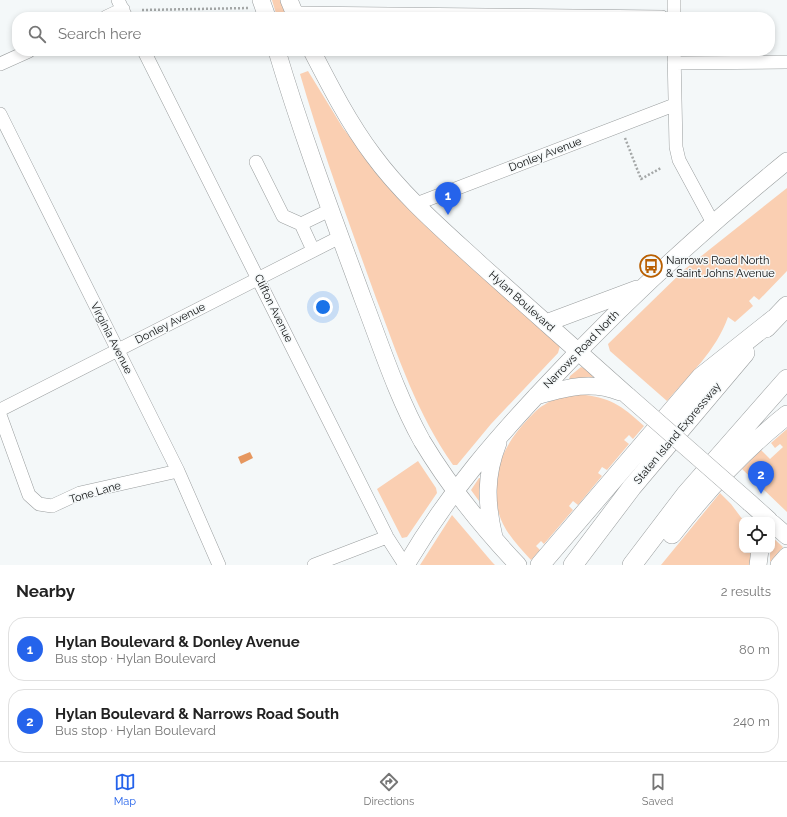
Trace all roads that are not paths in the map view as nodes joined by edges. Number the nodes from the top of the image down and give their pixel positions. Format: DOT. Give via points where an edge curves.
graph roads {
  1 [pos="674,0"];
  2 [pos="256,4"];
  3 [pos="377,6"];
  4 [pos="293,10"];
  5 [pos="262,12"];
  6 [pos="532,12"];
  7 [pos="674,12"];
  8 [pos="18,56"];
  9 [pos="147,56"];
  10 [pos="279,56"];
  11 [pos="315,56"];
  12 [pos="674,57"];
  13 [pos="787,62"];
  14 [pos="0,64"];
  15 [pos="674,105"];
  16 [pos="0,114"];
  17 [pos="787,161"];
  18 [pos="256,162"];
  19 [pos="416,204"];
  20 [pos="330,210"];
  21 [pos="713,223"];
  22 [pos="301,224"];
  23 [pos="340,237"];
  24 [pos="313,250"];
  25 [pos="258,277"];
  26 [pos="645,286"];
  27 [pos="781,312"];
  28 [pos="546,323"];
  29 [pos="118,350"];
  30 [pos="578,352"];
  31 [pos="787,379"];
  32 [pos="536,396"];
  33 [pos="628,396"];
  34 [pos="0,410"];
  35 [pos="0,415"];
  36 [pos="787,415"];
  37 [pos="502,432"];
  38 [pos="178,471"];
  39 [pos="455,490"];
  40 [pos="750,503"];
  41 [pos="754,517"];
  42 [pos="766,517"];
  43 [pos="775,526"];
  44 [pos="787,536"];
  45 [pos="387,537"];
  46 [pos="506,553"];
  47 [pos="760,553"];
  48 [pos="787,556"];
  49 [pos="220,565"];
  50 [pos="314,565"];
  51 [pos="405,565"];
  52 [pos="540,565"];
  53 [pos="573,565"];
  54 [pos="632,565"];
  55 [pos="647,565"];
  56 [pos="758,565"];
  57 [pos="779,565"];
  1 -- 7 [label="street"];
  2 -- 5 [label="main road"];
  3 -- 4 [label="street"];
  3 -- 6 [label="street"];
  8 -- 14 [label="street"];
  9 -- 25 [label="street, Clifton Avenue"];
  10 -- 20 [label="main road"];
  11 -- 19 [label="main road, Hylan Boulevard" via="335,96 373,155"];
  12 -- 13 [label="street"];
  12 -- 15 [label="street"];
  15 -- 19 [label="street, Donley Avenue"];
  15 -- 21 [label="street" via="680,160"];
  16 -- 29 [label="street, Virginia Avenue"];
  17 -- 21 [label="main road, Narrows Road North"];
  18 -- 22 [label="street" via="283,216"];
  19 -- 28 [label="main road, Hylan Boulevard"];
  20 -- 22 [label="street"];
  20 -- 23 [label="main road"];
  21 -- 26 [label="main road, Narrows Road North"];
  22 -- 24 [label="street"];
  23 -- 24 [label="street, Donley Avenue"];
  23 -- 39 [label="main road" via="411,420"];
  24 -- 25 [label="street, Donley Avenue"];
  25 -- 29 [label="street, Donley Avenue"];
  25 -- 45 [label="street, Clifton Avenue"];
  26 -- 28 [label="main road"];
  26 -- 30 [label="main road, Narrows Road North"];
  27 -- 52 [label="highway" via="701,377"];
  27 -- 53 [label="highway, Staten Island Expressway" via="640,477"];
  28 -- 30 [label="main road, Hylan Boulevard"];
  29 -- 34 [label="street, Donley Avenue"];
  29 -- 38 [label="street, Virginia Avenue"];
  30 -- 32 [label="main road, Narrows Road North"];
  30 -- 33 [label="main road, Hylan Boulevard"];
  31 -- 54 [label="highway" via="686,494"];
  32 -- 33 [label="main road" via="574,386 592,385 612,389"];
  32 -- 37 [label="main road, Narrows Road North"];
  33 -- 40 [label="main road, Hylan Boulevard, bridge"];
  35 -- 38 [label="street, Tone Lane" via="29,495 38,504 52,506 80,493"];
  36 -- 55 [label="highway" via="722,474"];
  37 -- 39 [label="main road, Narrows Road North"];
  37 -- 46 [label="main road" via="490,465 487,485 490,516"];
  38 -- 49 [label="street, Virginia Avenue"];
  39 -- 46 [label="main road"];
  39 -- 51 [label="main road, Narrows Road North"];
  40 -- 41 [label="main road"];
  40 -- 42 [label="main road, Hylan Boulevard"];
  43 -- 44 [label="main road"];
  45 -- 50 [label="street"];
  45 -- 51 [label="street, Clifton Avenue"];
  47 -- 56 [label="main road"];
  48 -- 57 [label="main road"];
}
